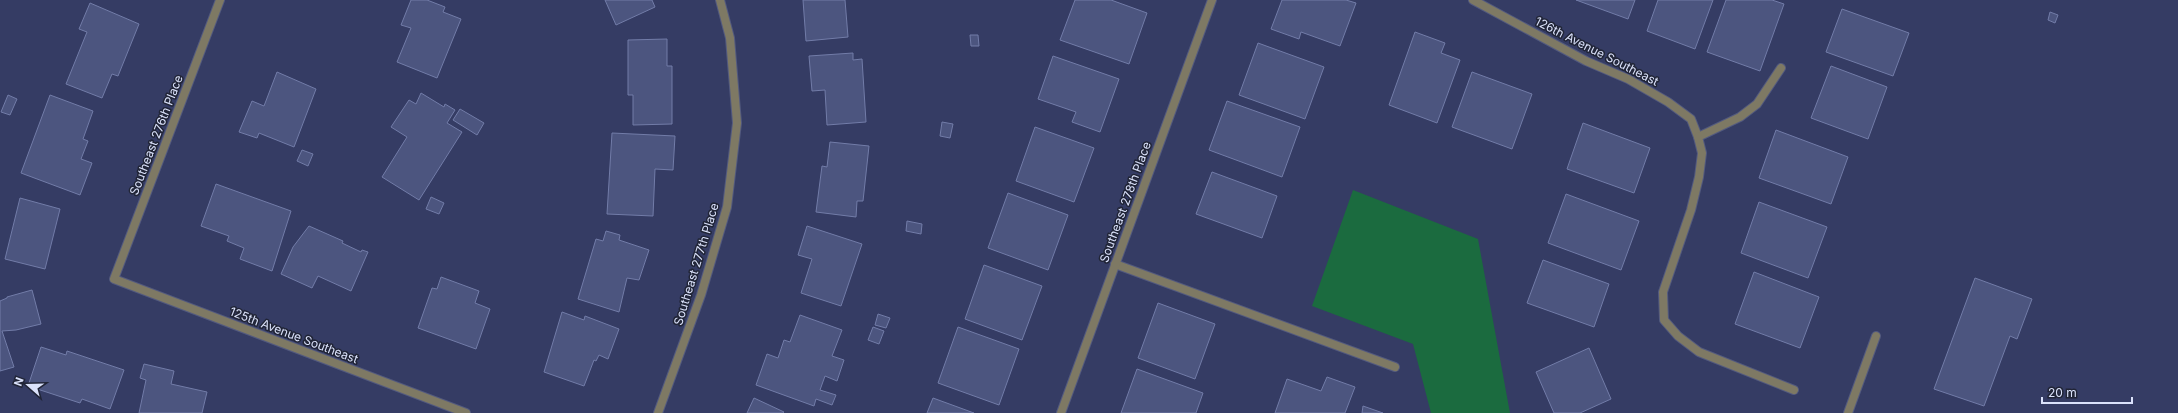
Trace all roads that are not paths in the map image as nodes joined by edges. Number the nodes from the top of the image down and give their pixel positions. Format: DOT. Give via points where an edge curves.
graph roads {
  1 [pos="220,0"];
  2 [pos="720,0"];
  3 [pos="1212,0"];
  4 [pos="1474,0"];
  5 [pos="1781,68"];
  6 [pos="1698,137"];
  7 [pos="1115,264"];
  8 [pos="114,279"];
  9 [pos="1876,336"];
  10 [pos="1395,367"];
  11 [pos="1794,390"];
  12 [pos="466,413"];
  13 [pos="658,413"];
  14 [pos="1060,413"];
  15 [pos="1848,413"];
  1 -- 8 [label="street, Southeast 276th Place"];
  2 -- 13 [label="street, Southeast 277th Place" via="730,38 737,123 727,207 701,295"];
  3 -- 7 [label="street, Southeast 278th Place"];
  4 -- 6 [label="street, 126th Avenue Southeast" via="1668,102 1691,119"];
  5 -- 6 [label="street" via="1757,104 1740,117"];
  6 -- 11 [label="street, 126th Avenue Southeast" via="1702,153 1699,177 1691,210 1663,292 1664,320 1678,336 1699,352"];
  7 -- 10 [label="street"];
  7 -- 14 [label="street, Southeast 278th Place"];
  8 -- 12 [label="street, 125th Avenue Southeast"];
  9 -- 15 [label="street"];
}
